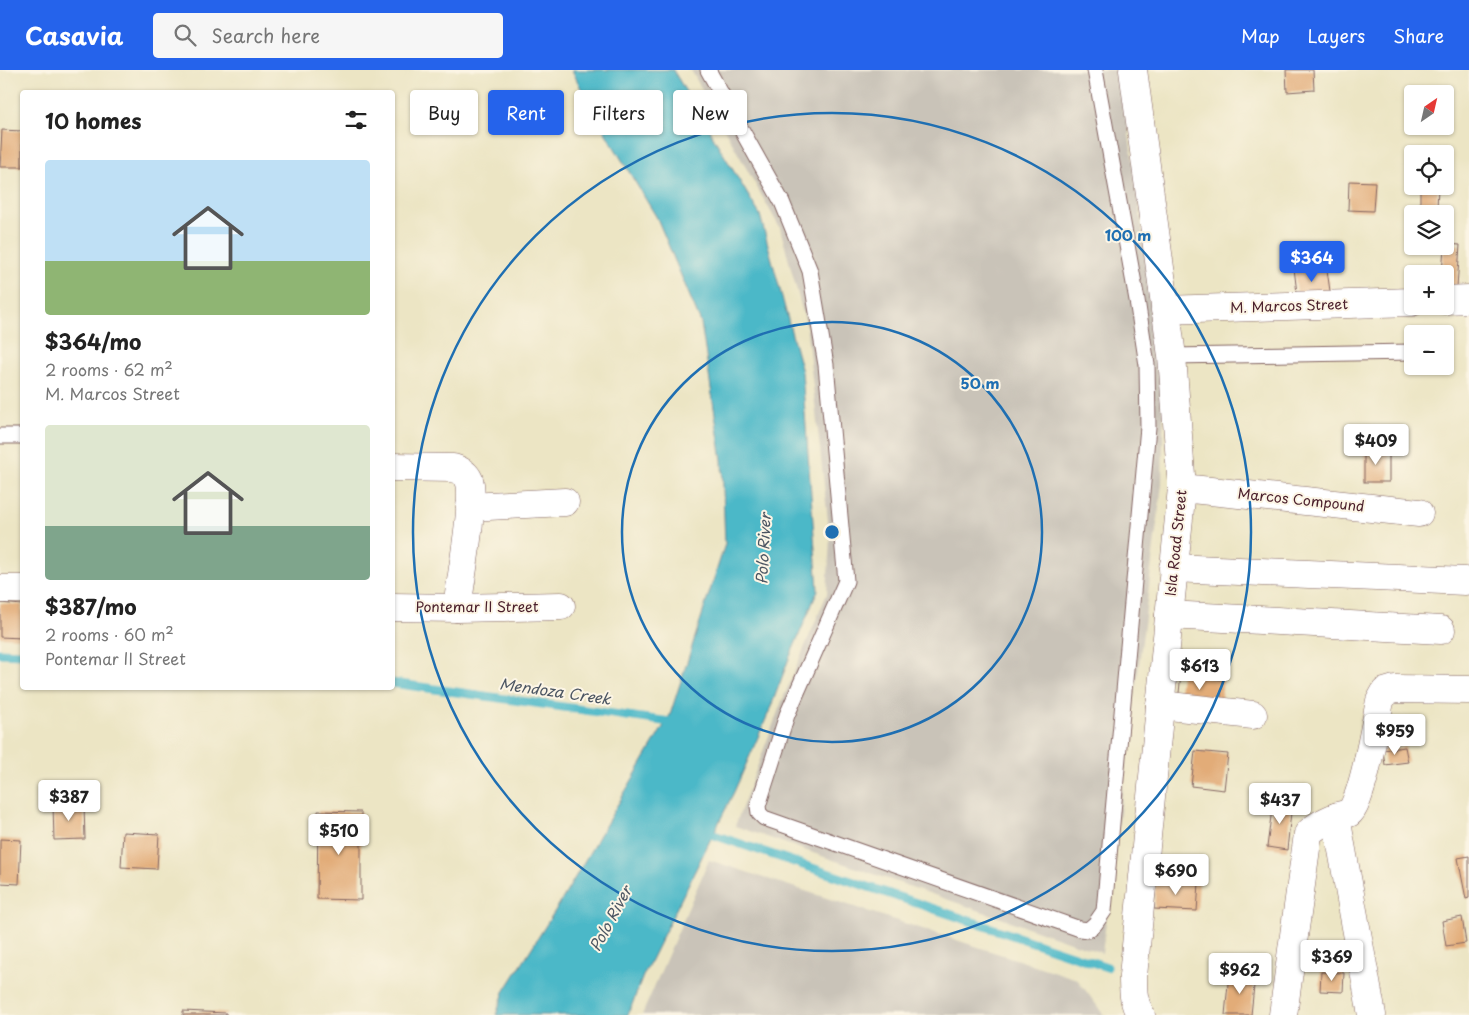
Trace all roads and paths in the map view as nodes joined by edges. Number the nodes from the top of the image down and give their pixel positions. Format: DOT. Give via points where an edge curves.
graph roads {
  1 [pos="708,70"];
  2 [pos="1095,70"];
  3 [pos="1133,70"];
  4 [pos="1469,299"];
  5 [pos="1454,300"];
  6 [pos="1404,302"];
  7 [pos="1165,310"];
  8 [pos="1404,352"];
  9 [pos="1172,356"];
  10 [pos="0,436"];
  11 [pos="20,436"];
  12 [pos="395,467"];
  13 [pos="1182,488"];
  14 [pos="565,502"];
  15 [pos="470,507"];
  16 [pos="1419,512"];
  17 [pos="1174,568"];
  18 [pos="1465,581"];
  19 [pos="0,589"];
  20 [pos="20,589"];
  21 [pos="561,606"];
  22 [pos="395,607"];
  23 [pos="457,608"];
  24 [pos="1169,615"];
  25 [pos="1441,630"];
  26 [pos="1469,690"];
  27 [pos="1160,705"];
  28 [pos="1254,715"];
  29 [pos="1336,817"];
  30 [pos="1141,1015"];
  31 [pos="1283,1015"];
  32 [pos="1372,1015"];
  1 -- 2 [label="lane" via="782,202 810,271 826,365 846,581 787,715 758,806 759,814 1088,930 1104,911 1148,427 1147,365"];
  3 -- 7 [label="street, Isla Road Street"];
  4 -- 5 [label="street"];
  6 -- 7 [label="street, M. Marcos Street"];
  7 -- 9 [label="street, Isla Road Street"];
  8 -- 9 [label="lane"];
  9 -- 13 [label="street, Isla Road Street"];
  10 -- 11 [label="lane"];
  12 -- 15 [label="street" via="460,470 469,480"];
  13 -- 16 [label="street, Marcos Compound"];
  13 -- 17 [label="street, Isla Road Street"];
  14 -- 15 [label="street"];
  15 -- 23 [label="street"];
  17 -- 18 [label="street"];
  17 -- 24 [label="street, Isla Road Street"];
  19 -- 20 [label="street"];
  21 -- 23 [label="street, Pontemar II Street"];
  22 -- 23 [label="street, Pontemar II Street"];
  24 -- 25 [label="street"];
  24 -- 27 [label="street, Isla Road Street"];
  26 -- 29 [label="street" via="1395,688 1385,692 1380,701 1355,805 1349,812"];
  27 -- 28 [label="street"];
  27 -- 30 [label="street, Isla Road Street" via="1133,976 1133,994"];
  29 -- 31 [label="street" via="1308,834"];
  29 -- 32 [label="street"];
}
